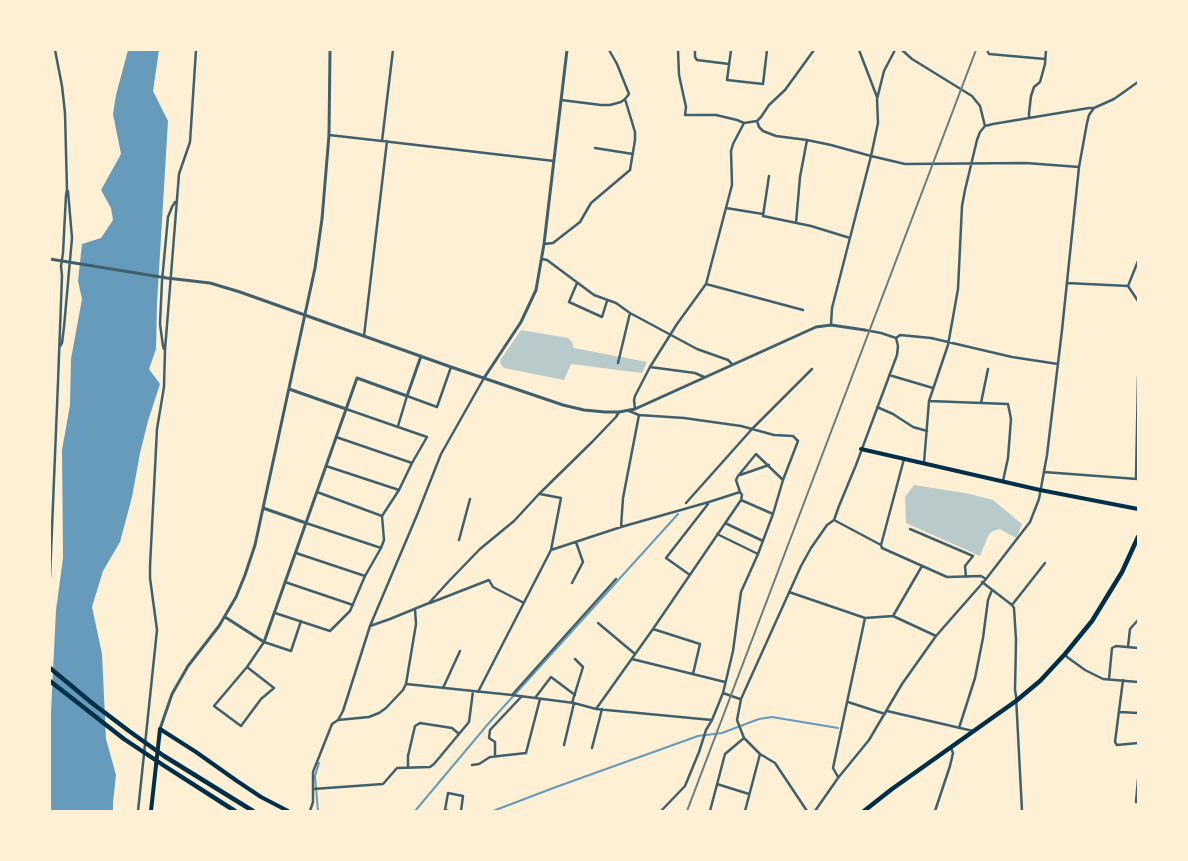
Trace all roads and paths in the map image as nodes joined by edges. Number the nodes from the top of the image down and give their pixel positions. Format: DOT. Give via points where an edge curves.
graph roads {
  1 [pos="55,50"];
  2 [pos="196,50"];
  3 [pos="330,50"];
  4 [pos="393,50"];
  5 [pos="567,50"];
  6 [pos="609,50"];
  7 [pos="678,50"];
  8 [pos="695,50"];
  9 [pos="731,50"];
  10 [pos="767,50"];
  11 [pos="814,50"];
  12 [pos="859,50"];
  13 [pos="895,50"];
  14 [pos="902,50"];
  15 [pos="987,50"];
  16 [pos="1046,50"];
  17 [pos="1045,59"];
  18 [pos="729,64"];
  19 [pos="1138,82"];
  20 [pos="625,99"];
  21 [pos="877,99"];
  22 [pos="561,100"];
  23 [pos="1094,108"];
  24 [pos="1030,118"];
  25 [pos="757,121"];
  26 [pos="744,123"];
  27 [pos="985,126"];
  28 [pos="329,135"];
  29 [pos="807,140"];
  30 [pos="382,141"];
  31 [pos="387,141"];
  32 [pos="595,148"];
  33 [pos="633,154"];
  34 [pos="871,156"];
  35 [pos="554,161"];
  36 [pos="972,163"];
  37 [pos="1079,167"];
  38 [pos="769,176"];
  39 [pos="67,190"];
  40 [pos="176,201"];
  41 [pos="726,208"];
  42 [pos="763,214"];
  43 [pos="796,223"];
  44 [pos="850,238"];
  45 [pos="544,244"];
  46 [pos="50,259"];
  47 [pos="542,259"];
  48 [pos="64,261"];
  49 [pos="1138,261"];
  50 [pos="169,278"];
  51 [pos="577,283"];
  52 [pos="706,284"];
  53 [pos="1067,284"];
  54 [pos="1128,286"];
  55 [pos="607,300"];
  56 [pos="1138,301"];
  57 [pos="803,310"];
  58 [pos="630,313"];
  59 [pos="305,315"];
  60 [pos="831,325"];
  61 [pos="865,330"];
  62 [pos="670,334"];
  63 [pos="364,336"];
  64 [pos="896,338"];
  65 [pos="948,341"];
  66 [pos="59,348"];
  67 [pos="165,350"];
  68 [pos="421,356"];
  69 [pos="618,363"];
  70 [pos="732,364"];
  71 [pos="1058,364"];
  72 [pos="452,367"];
  73 [pos="650,367"];
  74 [pos="812,369"];
  75 [pos="988,369"];
  76 [pos="889,375"];
  77 [pos="704,377"];
  78 [pos="1138,377"];
  79 [pos="484,378"];
  80 [pos="933,388"];
  81 [pos="289,389"];
  82 [pos="407,396"];
  83 [pos="929,401"];
  84 [pos="981,403"];
  85 [pos="877,407"];
  86 [pos="346,409"];
  87 [pos="634,409"];
  88 [pos="629,411"];
  89 [pos="618,412"];
  90 [pos="639,415"];
  91 [pos="398,426"];
  92 [pos="752,429"];
  93 [pos="927,431"];
  94 [pos="336,437"];
  95 [pos="862,449"];
  96 [pos="904,459"];
  97 [pos="412,463"];
  98 [pos="924,464"];
  99 [pos="326,466"];
  100 [pos="769,466"];
  101 [pos="1044,472"];
  102 [pos="738,476"];
  103 [pos="1137,479"];
  104 [pos="783,480"];
  105 [pos="1003,482"];
  106 [pos="399,490"];
  107 [pos="1040,490"];
  108 [pos="317,492"];
  109 [pos="740,492"];
  110 [pos="540,494"];
  111 [pos="470,499"];
  112 [pos="741,500"];
  113 [pos="686,502"];
  114 [pos="709,502"];
  115 [pos="263,508"];
  116 [pos="1138,509"];
  117 [pos="773,514"];
  118 [pos="382,516"];
  119 [pos="834,520"];
  120 [pos="306,523"];
  121 [pos="724,523"];
  122 [pos="621,527"];
  123 [pos="910,529"];
  124 [pos="717,534"];
  125 [pos="1138,537"];
  126 [pos="459,540"];
  127 [pos="763,541"];
  128 [pos="576,542"];
  129 [pos="881,546"];
  130 [pos="381,548"];
  131 [pos="552,550"];
  132 [pos="296,553"];
  133 [pos="758,554"];
  134 [pos="1045,563"];
  135 [pos="922,566"];
  136 [pos="690,575"];
  137 [pos="365,576"];
  138 [pos="966,576"];
  139 [pos="50,577"];
  140 [pos="616,579"];
  141 [pos="986,579"];
  142 [pos="285,582"];
  143 [pos="982,582"];
  144 [pos="572,583"];
  145 [pos="992,590"];
  146 [pos="789,592"];
  147 [pos="429,603"];
  148 [pos="524,603"];
  149 [pos="353,604"];
  150 [pos="1012,605"];
  151 [pos="415,609"];
  152 [pos="275,613"];
  153 [pos="893,616"];
  154 [pos="225,617"];
  155 [pos="866,618"];
  156 [pos="1138,620"];
  157 [pos="300,621"];
  158 [pos="598,623"];
  159 [pos="370,626"];
  160 [pos="653,629"];
  161 [pos="936,636"];
  162 [pos="264,642"];
  163 [pos="1128,647"];
  164 [pos="1138,648"];
  165 [pos="460,651"];
  166 [pos="635,654"];
  167 [pos="1065,654"];
  168 [pos="574,659"];
  169 [pos="632,659"];
  170 [pos="246,667"];
  171 [pos="50,668"];
  172 [pos="693,674"];
  173 [pos="1109,679"];
  174 [pos="1123,680"];
  175 [pos="50,681"];
  176 [pos="725,682"];
  177 [pos="1138,682"];
  178 [pos="406,684"];
  179 [pos="442,688"];
  180 [pos="473,691"];
  181 [pos="478,692"];
  182 [pos="723,693"];
  183 [pos="512,695"];
  184 [pos="575,695"];
  185 [pos="522,696"];
  186 [pos="535,698"];
  187 [pos="540,699"];
  188 [pos="741,699"];
  189 [pos="848,702"];
  190 [pos="1016,702"];
  191 [pos="573,703"];
  192 [pos="596,709"];
  193 [pos="602,709"];
  194 [pos="886,712"];
  195 [pos="1119,712"];
  196 [pos="1138,713"];
  197 [pos="338,720"];
  198 [pos="712,720"];
  199 [pos="959,728"];
  200 [pos="160,729"];
  201 [pos="973,731"];
  202 [pos="459,734"];
  203 [pos="744,738"];
  204 [pos="1138,743"];
  205 [pos="564,745"];
  206 [pos="592,748"];
  207 [pos="950,748"];
  208 [pos="760,754"];
  209 [pos="495,756"];
  210 [pos="472,765"];
  211 [pos="408,767"];
  212 [pos="838,778"];
  213 [pos="1138,779"];
  214 [pos="717,784"];
  215 [pos="313,789"];
  216 [pos="749,794"];
  217 [pos="1138,802"];
  218 [pos="866,810"];
  219 [pos="138,811"];
  220 [pos="151,811"];
  221 [pos="235,811"];
  222 [pos="253,811"];
  223 [pos="288,811"];
  224 [pos="310,811"];
  225 [pos="448,811"];
  226 [pos="461,811"];
  227 [pos="661,811"];
  228 [pos="710,811"];
  229 [pos="745,811"];
  230 [pos="807,811"];
  231 [pos="815,811"];
  232 [pos="936,811"];
  233 [pos="1022,811"];
  1 -- 39 [label="street" via="65,113"];
  2 -- 40 [label="street" via="190,142 179,174"];
  3 -- 28 [label="street"];
  4 -- 30 [label="street"];
  5 -- 22 [label="street"];
  6 -- 20 [label="street" via="629,94"];
  7 -- 26 [label="street" via="685,115 716,115"];
  8 -- 18 [label="street" via="697,60"];
  9 -- 18 [label="street"];
  10 -- 18 [label="street" via="763,84 727,80"];
  11 -- 25 [label="street"];
  12 -- 21 [label="street"];
  13 -- 21 [label="street" via="884,71"];
  14 -- 27 [label="street" via="972,96 980,106"];
  15 -- 17 [label="street" via="989,54"];
  16 -- 17 [label="street"];
  17 -- 24 [label="street" via="1040,82 1031,96"];
  19 -- 23 [label="street"];
  20 -- 22 [label="street" via="610,105"];
  20 -- 33 [label="street" via="635,132"];
  21 -- 34 [label="street" via="878,122"];
  22 -- 35 [label="street"];
  23 -- 24 [label="street"];
  23 -- 37 [label="street" via="1087,123"];
  24 -- 27 [label="street"];
  25 -- 26 [label="street"];
  25 -- 29 [label="street" via="763,131 776,136"];
  26 -- 41 [label="street" via="731,152 732,184"];
  27 -- 36 [label="street" via="977,140"];
  28 -- 30 [label="street"];
  28 -- 59 [label="street" via="322,219"];
  29 -- 34 [label="street"];
  29 -- 43 [label="street"];
  30 -- 31 [label="street"];
  31 -- 35 [label="street"];
  31 -- 63 [label="street"];
  32 -- 33 [label="street"];
  33 -- 45 [label="street" via="630,170 591,202 580,222 552,243"];
  34 -- 36 [label="street" via="905,164"];
  34 -- 44 [label="street"];
  35 -- 45 [label="street"];
  36 -- 37 [label="street"];
  36 -- 65 [label="street" via="964,190 958,289"];
  37 -- 53 [label="street"];
  38 -- 42 [label="street"];
  39 -- 48 [label="street"];
  39 -- 66 [label="street" via="72,238 64,327"];
  40 -- 50 [label="street"];
  40 -- 67 [label="street" via="168,217 162,281 160,324"];
  41 -- 42 [label="street"];
  41 -- 52 [label="street"];
  42 -- 43 [label="street"];
  43 -- 44 [label="street"];
  44 -- 60 [label="street" via="832,308"];
  45 -- 47 [label="street"];
  46 -- 48 [label="street"];
  47 -- 51 [label="street"];
  47 -- 79 [label="street" via="532,301"];
  48 -- 50 [label="street"];
  48 -- 66 [label="street" via="60,266"];
  49 -- 54 [label="street"];
  50 -- 59 [label="street" via="210,283"];
  50 -- 67 [label="street"];
  51 -- 55 [label="street"];
  51 -- 55 [label="street" via="569,302 602,317"];
  52 -- 57 [label="street"];
  52 -- 62 [label="street"];
  53 -- 54 [label="street"];
  53 -- 71 [label="street"];
  54 -- 56 [label="street"];
  55 -- 58 [label="street"];
  58 -- 62 [label="street"];
  58 -- 69 [label="street"];
  59 -- 63 [label="street"];
  59 -- 81 [label="street"];
  60 -- 61 [label="street"];
  60 -- 70 [label="street" via="807,330"];
  61 -- 64 [label="street"];
  62 -- 70 [label="street"];
  62 -- 73 [label="street"];
  63 -- 68 [label="street"];
  64 -- 65 [label="street" via="900,335"];
  64 -- 76 [label="street" via="897,355"];
  65 -- 71 [label="street" via="1012,357"];
  65 -- 80 [label="street"];
  66 -- 139 [label="street"];
  67 -- 219 [label="street" via="164,387 157,429 150,566 157,630"];
  68 -- 72 [label="street"];
  68 -- 82 [label="street"];
  70 -- 77 [label="street"];
  71 -- 101 [label="street"];
  72 -- 79 [label="street"];
  72 -- 82 [label="street" via="437,407"];
  73 -- 77 [label="street"];
  73 -- 87 [label="street" via="635,396"];
  74 -- 92 [label="street"];
  75 -- 84 [label="street"];
  76 -- 80 [label="street"];
  76 -- 85 [label="street"];
  77 -- 87 [label="street"];
  78 -- 103 [label="street"];
  79 -- 89 [label="street" via="566,406"];
  79 -- 159 [label="street" via="441,454"];
  80 -- 83 [label="street"];
  81 -- 86 [label="street"];
  81 -- 115 [label="street"];
  82 -- 86 [label="street" via="357,378"];
  82 -- 91 [label="street"];
  83 -- 84 [label="street"];
  83 -- 93 [label="street"];
  84 -- 105 [label="street" via="1008,404 1011,419"];
  85 -- 93 [label="street"];
  85 -- 95 [label="street"];
  86 -- 91 [label="street"];
  86 -- 94 [label="street"];
  87 -- 88 [label="street"];
  88 -- 89 [label="street"];
  88 -- 90 [label="street"];
  89 -- 110 [label="street"];
  90 -- 92 [label="street" via="684,418"];
  90 -- 122 [label="street" via="623,498"];
  91 -- 97 [label="street" via="427,437"];
  92 -- 104 [label="street" via="793,436 798,441"];
  92 -- 113 [label="street"];
  93 -- 98 [label="street"];
  94 -- 97 [label="street"];
  94 -- 99 [label="street"];
  95 -- 96 [label="main road"];
  95 -- 119 [label="street"];
  96 -- 98 [label="main road"];
  96 -- 129 [label="street"];
  97 -- 106 [label="street"];
  98 -- 105 [label="main road"];
  99 -- 106 [label="street"];
  99 -- 108 [label="street"];
  100 -- 102 [label="street"];
  100 -- 102 [label="street" via="756,454"];
  100 -- 104 [label="street"];
  101 -- 103 [label="street"];
  101 -- 107 [label="street"];
  102 -- 109 [label="street"];
  104 -- 117 [label="street"];
  105 -- 107 [label="main road"];
  106 -- 118 [label="street"];
  107 -- 116 [label="main road"];
  107 -- 141 [label="street" via="1030,522"];
  108 -- 118 [label="street"];
  108 -- 120 [label="street"];
  109 -- 112 [label="street"];
  109 -- 114 [label="street"];
  110 -- 131 [label="street" via="561,498"];
  110 -- 147 [label="street" via="480,549"];
  111 -- 126 [label="street"];
  112 -- 117 [label="street"];
  112 -- 121 [label="street"];
  114 -- 122 [label="street"];
  114 -- 136 [label="street" via="666,558"];
  115 -- 120 [label="street"];
  115 -- 154 [label="street" via="245,575"];
  117 -- 127 [label="street"];
  118 -- 130 [label="street" via="384,540"];
  119 -- 129 [label="street"];
  119 -- 146 [label="street" via="811,548"];
  120 -- 130 [label="street"];
  120 -- 132 [label="street"];
  121 -- 124 [label="street"];
  121 -- 127 [label="street"];
  122 -- 128 [label="street"];
  123 -- 138 [label="street" via="973,556 965,566"];
  124 -- 133 [label="street"];
  124 -- 136 [label="street"];
  125 -- 167 [label="highway" via="1107,598"];
  127 -- 133 [label="street"];
  128 -- 131 [label="street"];
  128 -- 144 [label="street" via="583,562"];
  129 -- 135 [label="street"];
  130 -- 137 [label="street"];
  131 -- 148 [label="street"];
  132 -- 137 [label="street"];
  132 -- 142 [label="street"];
  133 -- 176 [label="street" via="741,592 733,652"];
  134 -- 150 [label="street"];
  135 -- 138 [label="street" via="947,577"];
  135 -- 153 [label="street"];
  136 -- 160 [label="street"];
  137 -- 149 [label="street"];
  138 -- 141 [label="street"];
  140 -- 183 [label="street"];
  141 -- 143 [label="street"];
  142 -- 149 [label="street"];
  142 -- 152 [label="street"];
  143 -- 145 [label="street"];
  143 -- 161 [label="street"];
  145 -- 150 [label="street"];
  145 -- 199 [label="street" via="975,678"];
  146 -- 155 [label="street"];
  146 -- 188 [label="street"];
  147 -- 148 [label="street" via="489,580 493,587"];
  147 -- 151 [label="street"];
  148 -- 181 [label="street"];
  149 -- 157 [label="street" via="330,631"];
  150 -- 190 [label="street" via="1016,640"];
  151 -- 159 [label="street"];
  151 -- 178 [label="street" via="416,624"];
  152 -- 157 [label="street"];
  152 -- 162 [label="street"];
  153 -- 155 [label="street"];
  153 -- 161 [label="street"];
  154 -- 162 [label="street"];
  154 -- 200 [label="street" via="188,666 172,694"];
  155 -- 189 [label="street"];
  156 -- 163 [label="street" via="1130,629"];
  157 -- 162 [label="street" via="291,651"];
  158 -- 166 [label="street"];
  159 -- 197 [label="street"];
  160 -- 166 [label="street"];
  160 -- 172 [label="street" via="700,644"];
  161 -- 194 [label="street"];
  162 -- 170 [label="street"];
  163 -- 164 [label="street"];
  163 -- 173 [label="street" via="1112,648"];
  165 -- 179 [label="street"];
  166 -- 169 [label="street"];
  167 -- 173 [label="street" via="1085,670"];
  167 -- 190 [label="highway"];
  168 -- 184 [label="street" via="583,667"];
  169 -- 172 [label="street"];
  169 -- 192 [label="street"];
  170 -- 170 [label="street" via="214,706 241,726 261,699 274,688"];
  171 -- 222 [label="highway" via="164,756"];
  172 -- 176 [label="street"];
  173 -- 174 [label="street"];
  174 -- 177 [label="street"];
  174 -- 195 [label="street"];
  175 -- 221 [label="highway" via="124,739"];
  176 -- 182 [label="street"];
  178 -- 179 [label="street"];
  178 -- 197 [label="street" via="379,714"];
  179 -- 180 [label="street"];
  180 -- 181 [label="street"];
  180 -- 202 [label="street" via="469,722"];
  181 -- 183 [label="street"];
  182 -- 188 [label="street"];
  182 -- 198 [label="street"];
  183 -- 185 [label="street"];
  184 -- 186 [label="street" via="551,677"];
  184 -- 191 [label="street"];
  185 -- 186 [label="street"];
  185 -- 209 [label="street" via="490,730 490,738 495,742"];
  186 -- 187 [label="street"];
  187 -- 191 [label="street"];
  187 -- 209 [label="street" via="526,753"];
  188 -- 203 [label="street" via="737,720"];
  189 -- 194 [label="street"];
  189 -- 212 [label="street" via="833,768"];
  190 -- 201 [label="highway"];
  190 -- 233 [label="street"];
  191 -- 192 [label="street"];
  191 -- 205 [label="street"];
  192 -- 193 [label="street"];
  193 -- 198 [label="street"];
  193 -- 206 [label="street"];
  194 -- 199 [label="street"];
  194 -- 212 [label="street" via="869,740"];
  195 -- 196 [label="street"];
  195 -- 204 [label="street" via="1115,742 1117,745"];
  197 -- 215 [label="street" via="332,724 313,772"];
  198 -- 227 [label="street" via="685,786"];
  199 -- 201 [label="street"];
  200 -- 220 [label="main road"];
  200 -- 223 [label="main road" via="245,787"];
  201 -- 207 [label="highway"];
  202 -- 211 [label="street" via="430,767"];
  202 -- 211 [label="street" via="452,728 420,723 415,726"];
  203 -- 208 [label="street"];
  203 -- 214 [label="street" via="724,754"];
  207 -- 218 [label="highway"];
  207 -- 232 [label="street" via="950,766"];
  208 -- 216 [label="street"];
  208 -- 230 [label="street" via="775,764"];
  209 -- 210 [label="street"];
  211 -- 215 [label="street" via="397,768 383,784"];
  212 -- 231 [label="street"];
  213 -- 217 [label="street"];
  214 -- 216 [label="street"];
  214 -- 228 [label="street"];
  215 -- 224 [label="street"];
  216 -- 229 [label="street"];
  225 -- 226 [label="street" via="445,810 448,793 463,796"];
}
